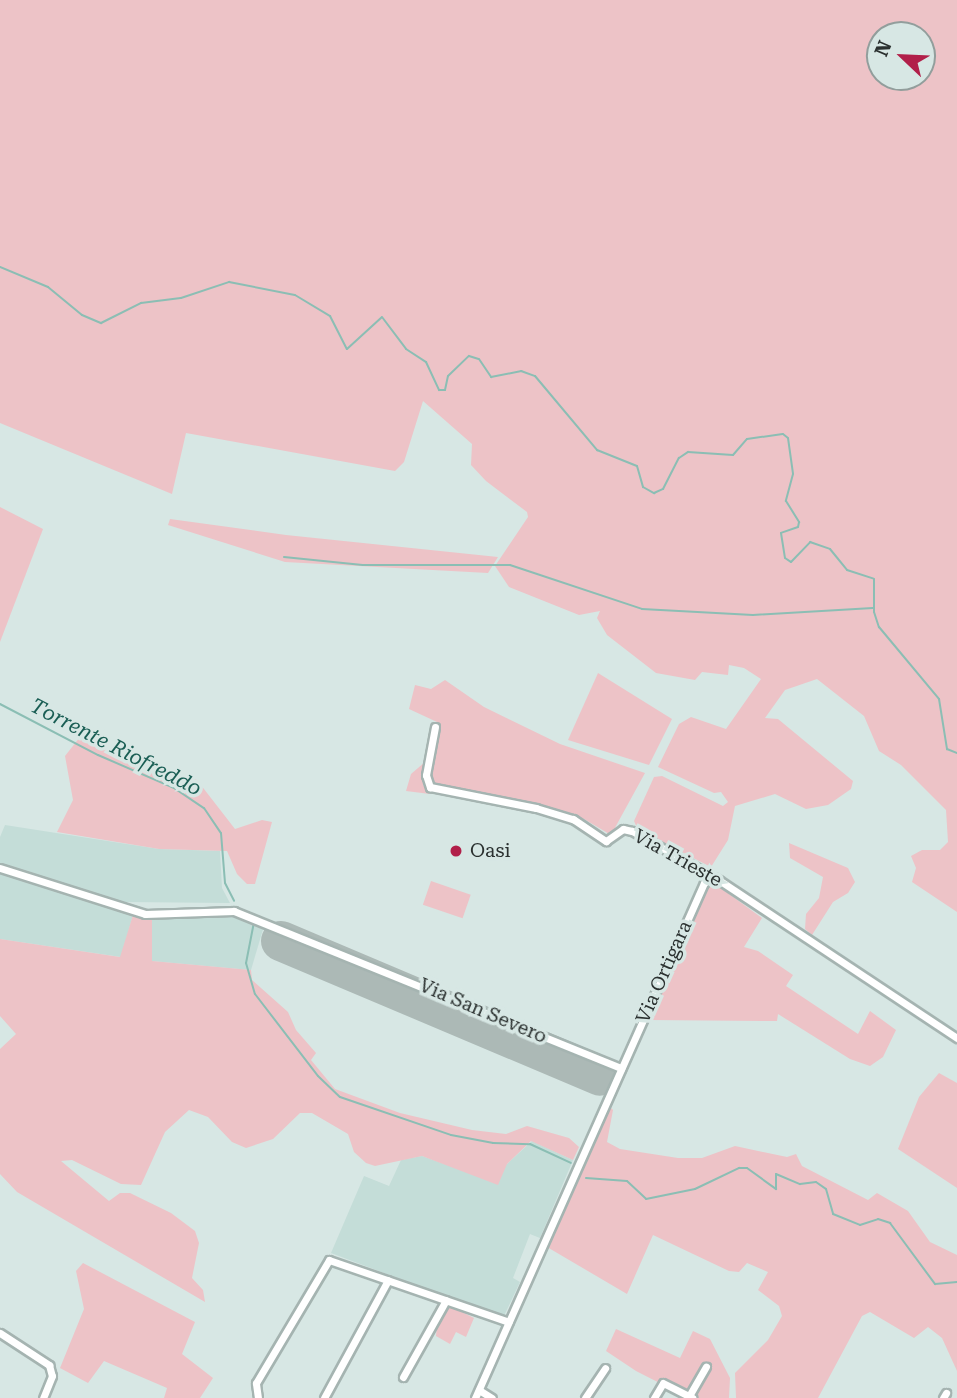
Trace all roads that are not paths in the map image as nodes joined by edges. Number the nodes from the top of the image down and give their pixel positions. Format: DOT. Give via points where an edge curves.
graph roads {
  1 [pos="435,727"];
  2 [pos="0,867"];
  3 [pos="711,878"];
  4 [pos="957,1038"];
  5 [pos="621,1068"];
  6 [pos="388,1280"];
  7 [pos="446,1300"];
  8 [pos="509,1322"];
  9 [pos="0,1333"];
  10 [pos="706,1366"];
  11 [pos="605,1368"];
  12 [pos="403,1377"];
  13 [pos="477,1394"];
  14 [pos="256,1395"];
  15 [pos="690,1397"];
  16 [pos="44,1398"];
  17 [pos="324,1398"];
  18 [pos="492,1398"];
  19 [pos="585,1398"];
  20 [pos="654,1398"];
  1 -- 3 [label="street, Via Trieste" via="426,775 430,787 573,819 606,841 623,829 632,831"];
  2 -- 5 [label="street, Via San Severo" via="145,914 234,911"];
  3 -- 4 [label="street, Via Trieste"];
  3 -- 5 [label="street, Via Ortigara" via="704,883"];
  5 -- 8 [label="street"];
  6 -- 7 [label="street"];
  6 -- 14 [label="street" via="329,1260"];
  6 -- 17 [label="street"];
  7 -- 8 [label="street"];
  7 -- 12 [label="street"];
  8 -- 13 [label="street"];
  9 -- 16 [label="street" via="49,1365 52,1376"];
  10 -- 15 [label="street"];
  11 -- 19 [label="street"];
  13 -- 18 [label="street"];
  15 -- 20 [label="street" via="663,1383"];
}
